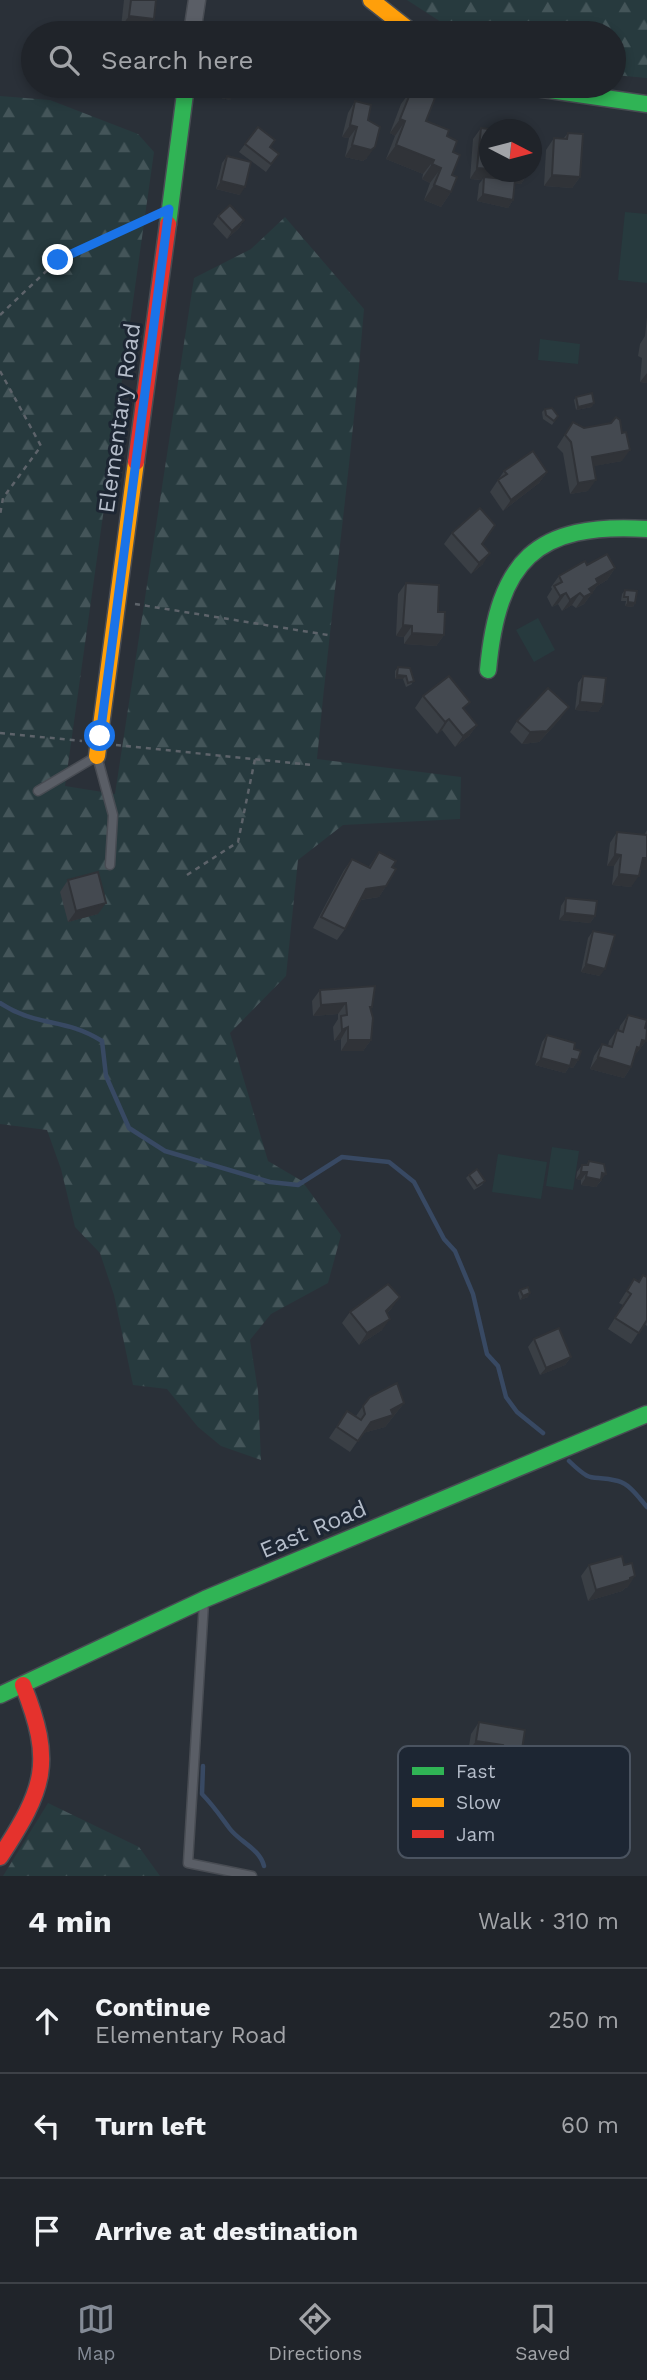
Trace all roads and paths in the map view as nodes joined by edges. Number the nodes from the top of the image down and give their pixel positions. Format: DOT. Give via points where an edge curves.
graph roads {
  1 [pos="197,0"];
  2 [pos="371,0"];
  3 [pos="194,21"];
  4 [pos="398,21"];
  5 [pos="184,98"];
  6 [pos="605,98"];
  7 [pos="647,104"];
  8 [pos="169,209"];
  9 [pos="0,315"];
  10 [pos="0,371"];
  11 [pos="0,515"];
  12 [pos="647,529"];
  13 [pos="118,602"];
  14 [pos="328,635"];
  15 [pos="488,670"];
  16 [pos="0,733"];
  17 [pos="98,750"];
  18 [pos="255,759"];
  19 [pos="312,765"];
  20 [pos="38,792"];
  21 [pos="110,865"];
  22 [pos="187,876"];
  23 [pos="647,1414"];
  24 [pos="205,1599"];
  25 [pos="23,1685"];
  26 [pos="0,1695"];
  27 [pos="0,1857"];
  28 [pos="252,1876"];
  1 -- 3 [label="street"];
  2 -- 4 [label="street"];
  5 -- 8 [label="street, Elementary Road"];
  6 -- 7 [label="street"];
  8 -- 9 [label="path" via="58,260"];
  8 -- 13 [label="street, Elementary Road"];
  10 -- 11 [label="path" via="41,446 3,498"];
  12 -- 15 [label="street" via="620,526 569,531 548,541 509,578 495,613"];
  13 -- 14 [label="path"];
  13 -- 17 [label="street, Elementary Road"];
  16 -- 17 [label="path"];
  17 -- 18 [label="path"];
  17 -- 20 [label="lane"];
  17 -- 21 [label="lane" via="113,815"];
  18 -- 19 [label="path"];
  18 -- 22 [label="path" via="238,842"];
  23 -- 24 [label="street, East Road"];
  24 -- 25 [label="street, East Road"];
  24 -- 28 [label="lane" via="188,1863"];
  25 -- 26 [label="street, East Road"];
  25 -- 27 [label="street" via="42,1732 45,1760 31,1805"];
}
